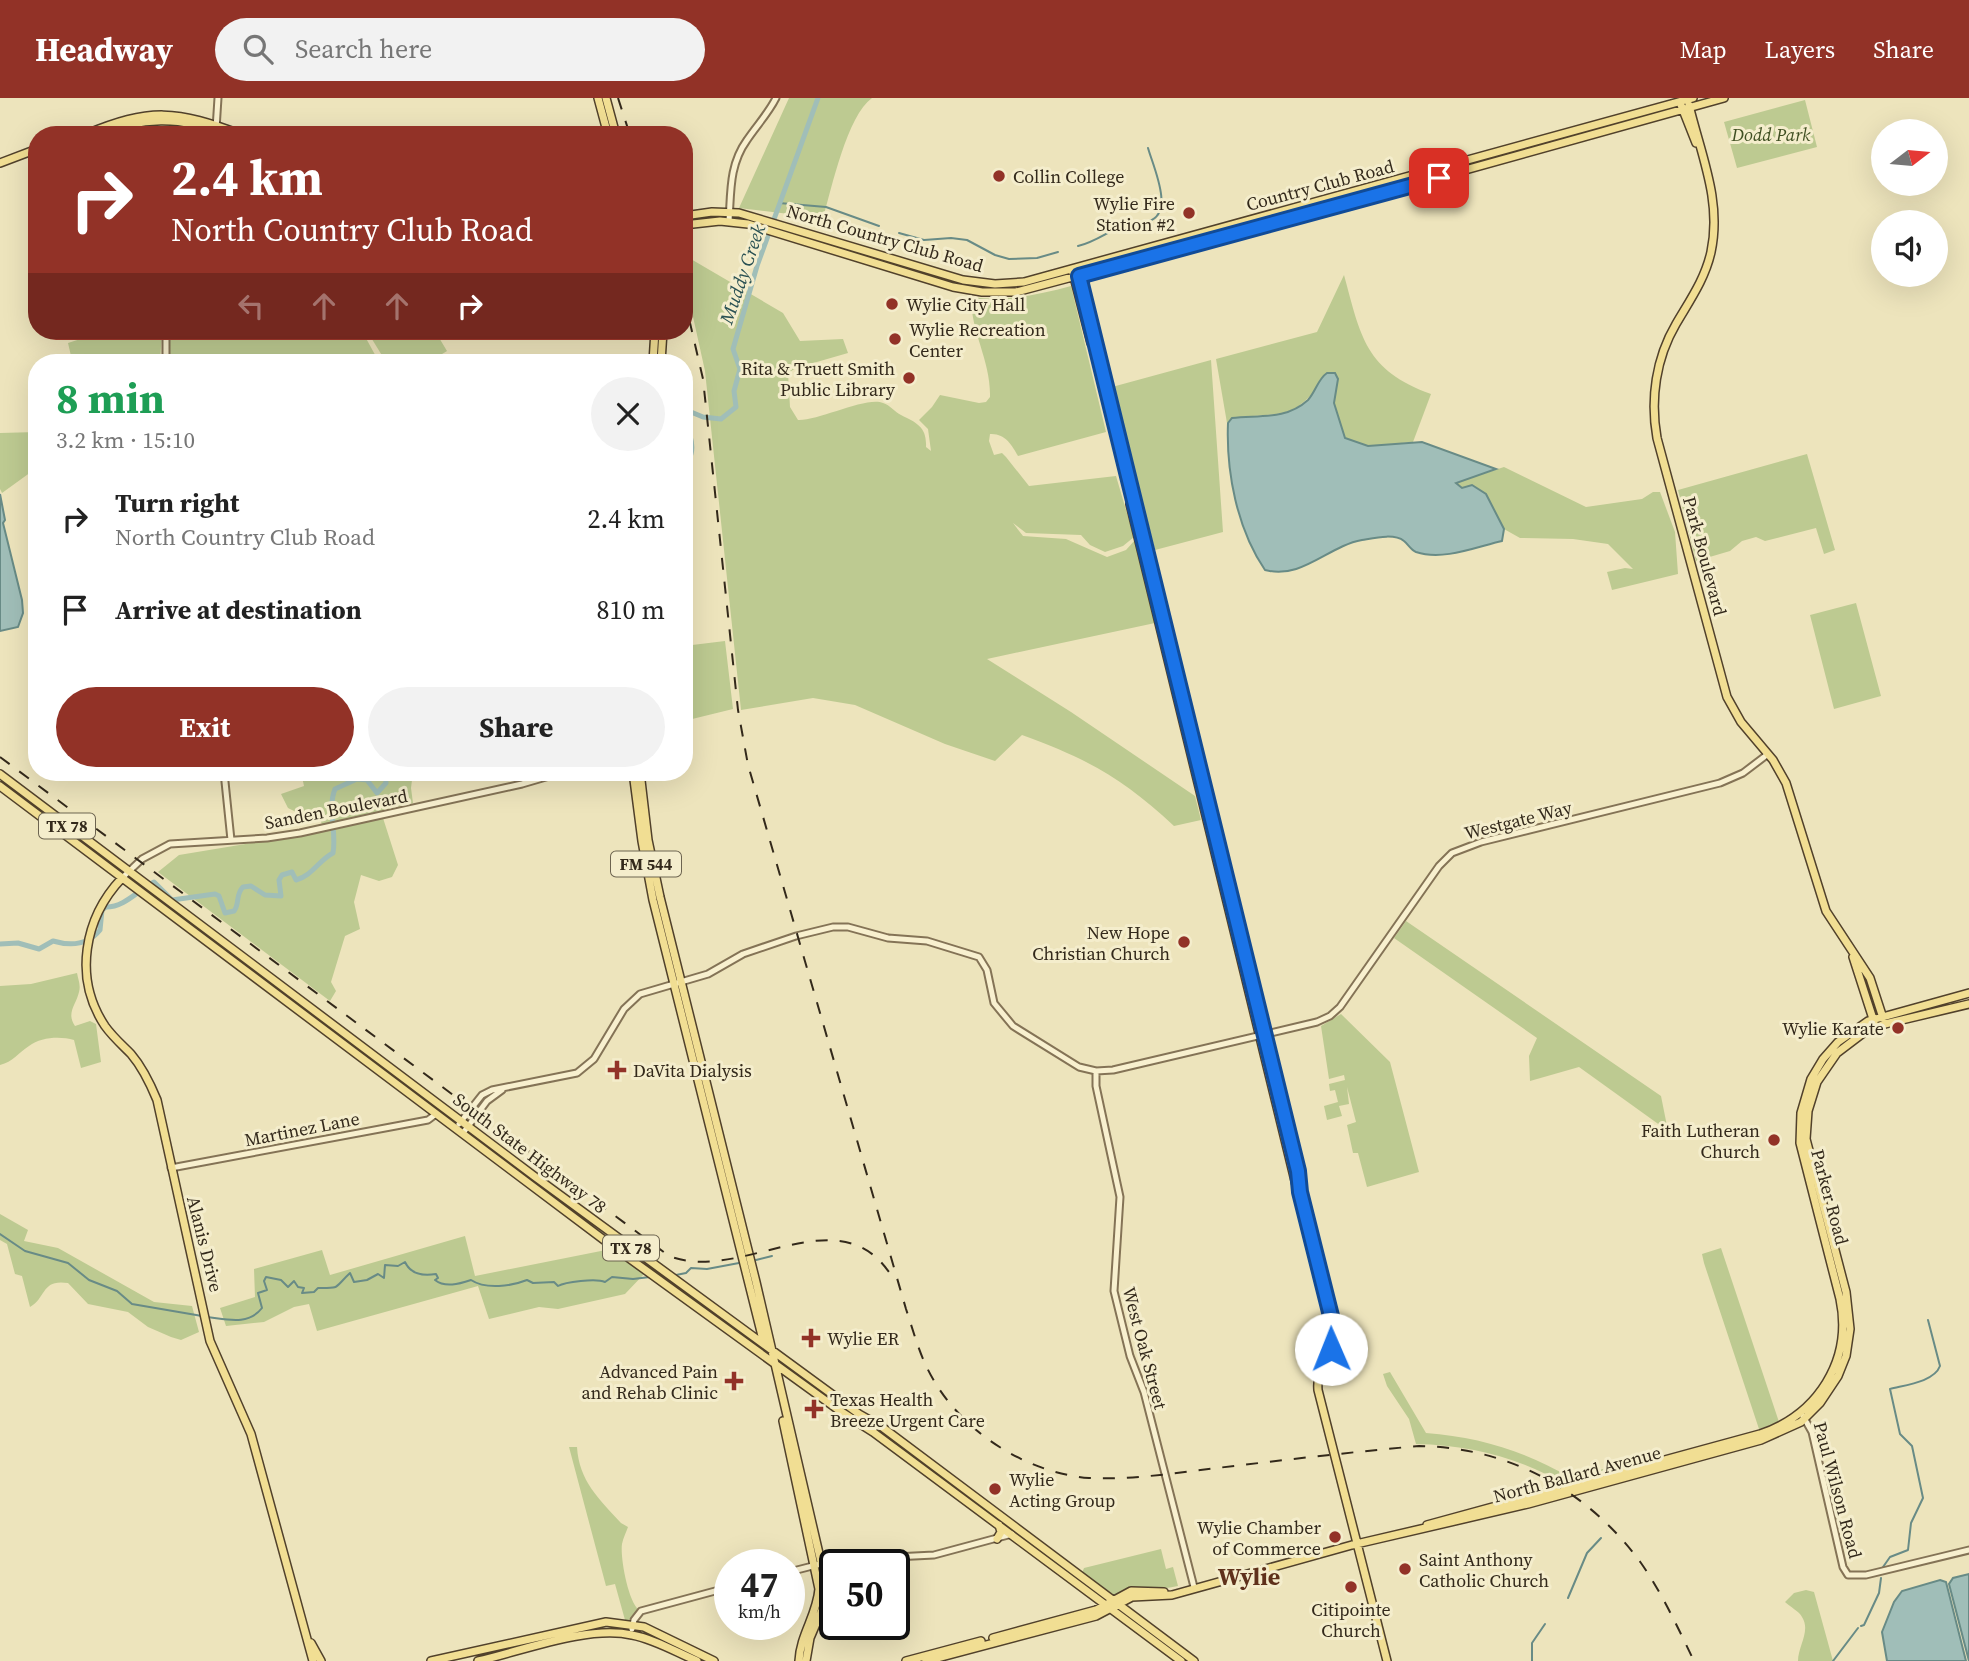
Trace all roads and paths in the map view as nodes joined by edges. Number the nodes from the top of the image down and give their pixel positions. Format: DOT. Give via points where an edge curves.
graph roads {
  1 [pos="218,98"];
  2 [pos="598,98"];
  3 [pos="606,98"];
  4 [pos="776,98"];
  5 [pos="1724,98"];
  6 [pos="1686,102"];
  7 [pos="118,126"];
  8 [pos="208,126"];
  9 [pos="217,126"];
  10 [pos="606,126"];
  11 [pos="614,126"];
  12 [pos="28,153"];
  13 [pos="28,156"];
  14 [pos="18,157"];
  15 [pos="0,163"];
  16 [pos="693,216"];
  17 [pos="730,217"];
  18 [pos="693,223"];
  19 [pos="1076,273"];
  20 [pos="1091,339"];
  21 [pos="1099,355"];
  22 [pos="1181,705"];
  23 [pos="1187,741"];
  24 [pos="1768,754"];
  25 [pos="1196,761"];
  26 [pos="0,774"];
  27 [pos="225,781"];
  28 [pos="532,781"];
  29 [pos="635,781"];
  30 [pos="641,781"];
  31 [pos="0,786"];
  32 [pos="1213,835"];
  33 [pos="231,840"];
  34 [pos="125,875"];
  35 [pos="651,875"];
  36 [pos="1845,940"];
  37 [pos="677,982"];
  38 [pos="1969,993"];
  39 [pos="1969,1003"];
  40 [pos="1883,1019"];
  41 [pos="1874,1023"];
  42 [pos="1262,1036"];
  43 [pos="1096,1071"];
  44 [pos="436,1114"];
  45 [pos="462,1127"];
  46 [pos="516,1163"];
  47 [pos="171,1168"];
  48 [pos="511,1171"];
  49 [pos="735,1214"];
  50 [pos="705,1301"];
  51 [pos="701,1309"];
  52 [pos="759,1325"];
  53 [pos="752,1335"];
  54 [pos="768,1347"];
  55 [pos="774,1365"];
  56 [pos="846,1404"];
  57 [pos="840,1411"];
  58 [pos="1803,1416"];
  59 [pos="998,1524"];
  60 [pos="1013,1535"];
  61 [pos="997,1539"];
  62 [pos="1355,1544"];
  63 [pos="1969,1549"];
  64 [pos="818,1563"];
  65 [pos="805,1567"];
  66 [pos="1195,1587"];
  67 [pos="1182,1590"];
  68 [pos="714,1591"];
  69 [pos="1094,1597"];
  70 [pos="1129,1597"];
  71 [pos="1115,1601"];
  72 [pos="1107,1607"];
  73 [pos="1093,1611"];
  74 [pos="1130,1612"];
  75 [pos="633,1625"];
  76 [pos="306,1633"];
  77 [pos="631,1634"];
  78 [pos="313,1661"];
  79 [pos="321,1661"];
  80 [pos="430,1661"];
  81 [pos="478,1661"];
  82 [pos="697,1661"];
  83 [pos="714,1661"];
  84 [pos="799,1661"];
  85 [pos="806,1661"];
  86 [pos="909,1661"];
  87 [pos="926,1661"];
  88 [pos="1181,1661"];
  89 [pos="1194,1661"];
  90 [pos="1387,1661"];
  1 -- 9 [label="street"];
  2 -- 10 [label="main road"];
  3 -- 11 [label="main road"];
  4 -- 17 [label="street" via="736,162"];
  5 -- 6 [label="main road"];
  6 -- 19 [label="main road"];
  6 -- 24 [label="main road, Park Boulevard" via="1705,162 1714,213 1710,256 1699,286 1670,335 1656,385 1656,429 1727,697"];
  7 -- 8 [label="main road" via="165,114 197,119"];
  12 -- 14 [label="main road"];
  13 -- 14 [label="main road"];
  14 -- 15 [label="main road"];
  16 -- 17 [label="main road, North Country Club Road"];
  17 -- 18 [label="main road, North Country Club Road"];
  17 -- 19 [label="main road, North Country Club Road" via="967,285 1016,292"];
  19 -- 20 [label="main road"];
  19 -- 21 [label="main road"];
  20 -- 21 [label="main road"];
  20 -- 22 [label="main road"];
  21 -- 22 [label="main road"];
  22 -- 23 [label="main road"];
  22 -- 32 [label="main road"];
  23 -- 25 [label="main road"];
  23 -- 32 [label="main road"];
  24 -- 36 [label="main road, Park Boulevard" via="1793,799 1826,911"];
  24 -- 42 [label="street, Westgate Way" via="1720,783 1452,853 1340,1007 1317,1022"];
  26 -- 34 [label="main road, South State Highway 78 / TX 78"];
  27 -- 33 [label="street"];
  28 -- 33 [label="street, Sanden Boulevard" via="347,824"];
  29 -- 35 [label="main road, FM 544 / FM 544"];
  30 -- 35 [label="main road, FM 544 / FM 544"];
  31 -- 34 [label="main road, South State Highway 78 / TX 78"];
  32 -- 42 [label="main road"];
  33 -- 34 [label="street, Sanden Boulevard" via="170,844 150,853"];
  34 -- 44 [label="main road, South State Highway 78 / TX 78" via="136,889"];
  34 -- 45 [label="main road, South State Highway 78 / TX 78" via="143,883"];
  34 -- 47 [label="main road, Alanis Drive" via="103,901 89,935 89,991 98,1013 149,1082"];
  35 -- 37 [label="main road, FM 544 / FM 544"];
  36 -- 40 [label="main road, Park Boulevard" via="1870,978"];
  36 -- 41 [label="main road, Park Boulevard"];
  37 -- 43 [label="street" via="716,971 751,951 833,927 927,941 981,960 994,1003 1008,1023 1079,1068"];
  37 -- 45 [label="street" via="631,1000 594,1059 581,1071 505,1088"];
  37 -- 49 [label="main road, FM 544 / FM 544"];
  38 -- 40 [label="main road, Parker Road"];
  39 -- 40 [label="main road, Parker Road"];
  40 -- 41 [label="main road, Parker Road"];
  41 -- 58 [label="main road, Parker Road" via="1848,1033 1823,1059 1801,1112 1801,1150 1843,1324 1837,1360 1826,1385"];
  42 -- 43 [label="street, Westgate Way"];
  42 -- 62 [label="main road" via="1333,1324 1334,1341 1320,1371 1318,1390"];
  43 -- 66 [label="street, West Oak Street" via="1120,1197 1114,1291"];
  44 -- 45 [label="main road, South State Highway 78 / TX 78"];
  44 -- 47 [label="street, Martinez Lane"];
  45 -- 46 [label="main road, South State Highway 78 / TX 78"];
  45 -- 48 [label="main road, South State Highway 78 / TX 78"];
  46 -- 48 [label="main road"];
  46 -- 50 [label="main road, South State Highway 78 / TX 78"];
  47 -- 76 [label="main road, Alanis Drive" via="214,1353 251,1434"];
  48 -- 51 [label="main road, South State Highway 78 / TX 78"];
  49 -- 52 [label="main road, FM 544 / FM 544"];
  49 -- 54 [label="main road, FM 544 / FM 544"];
  50 -- 51 [label="main road"];
  50 -- 53 [label="main road, South State Highway 78 / TX 78"];
  51 -- 55 [label="main road, South State Highway 78 / TX 78"];
  52 -- 53 [label="main road"];
  52 -- 54 [label="main road, FM 544 / FM 544"];
  53 -- 54 [label="main road, South State Highway 78 / TX 78"];
  54 -- 55 [label="main road, FM 544 / FM 544"];
  54 -- 56 [label="main road, South State Highway 78 / TX 78"];
  55 -- 57 [label="main road, South State Highway 78 / TX 78"];
  55 -- 64 [label="main road"];
  55 -- 64 [label="main road"];
  56 -- 57 [label="main road"];
  56 -- 71 [label="main road, South State Highway 78 / TX 78"];
  57 -- 59 [label="main road, South State Highway 78 / TX 78"];
  58 -- 62 [label="main road, North Ballard Avenue" via="1739,1440"];
  58 -- 63 [label="street, Paul Wilson Road" via="1812,1432 1848,1575 1866,1575"];
  59 -- 60 [label="main road, South State Highway 78 / TX 78"];
  59 -- 61 [label="main road" via="1001,1532"];
  60 -- 61 [label="street"];
  60 -- 69 [label="main road, South State Highway 78 / TX 78"];
  61 -- 64 [label="street" via="926,1556"];
  62 -- 66 [label="main road, North Ballard Avenue"];
  62 -- 90 [label="main road"];
  64 -- 65 [label="street"];
  64 -- 84 [label="main road" via="818,1601 802,1638"];
  64 -- 85 [label="main road" via="824,1605"];
  66 -- 67 [label="main road, North Ballard Avenue"];
  67 -- 70 [label="main road" via="1166,1596"];
  67 -- 71 [label="main road" via="1134,1590"];
  68 -- 75 [label="street" via="641,1611"];
  69 -- 72 [label="main road, South State Highway 78 / TX 78"];
  69 -- 73 [label="main road" via="1097,1605"];
  70 -- 71 [label="main road"];
  70 -- 74 [label="main road"];
  71 -- 72 [label="main road"];
  71 -- 74 [label="main road, TX 78"];
  72 -- 73 [label="main road"];
  72 -- 87 [label="main road" via="1096,1616"];
  72 -- 88 [label="main road, TX 78"];
  73 -- 86 [label="main road"];
  74 -- 89 [label="main road, TX 78"];
  75 -- 77 [label="street"];
  75 -- 80 [label="main road" via="597,1623"];
  75 -- 83 [label="main road"];
  76 -- 78 [label="main road, Alanis Drive"];
  76 -- 79 [label="main road, Alanis Drive"];
  77 -- 81 [label="main road" via="587,1634"];
  77 -- 82 [label="main road"];
}
